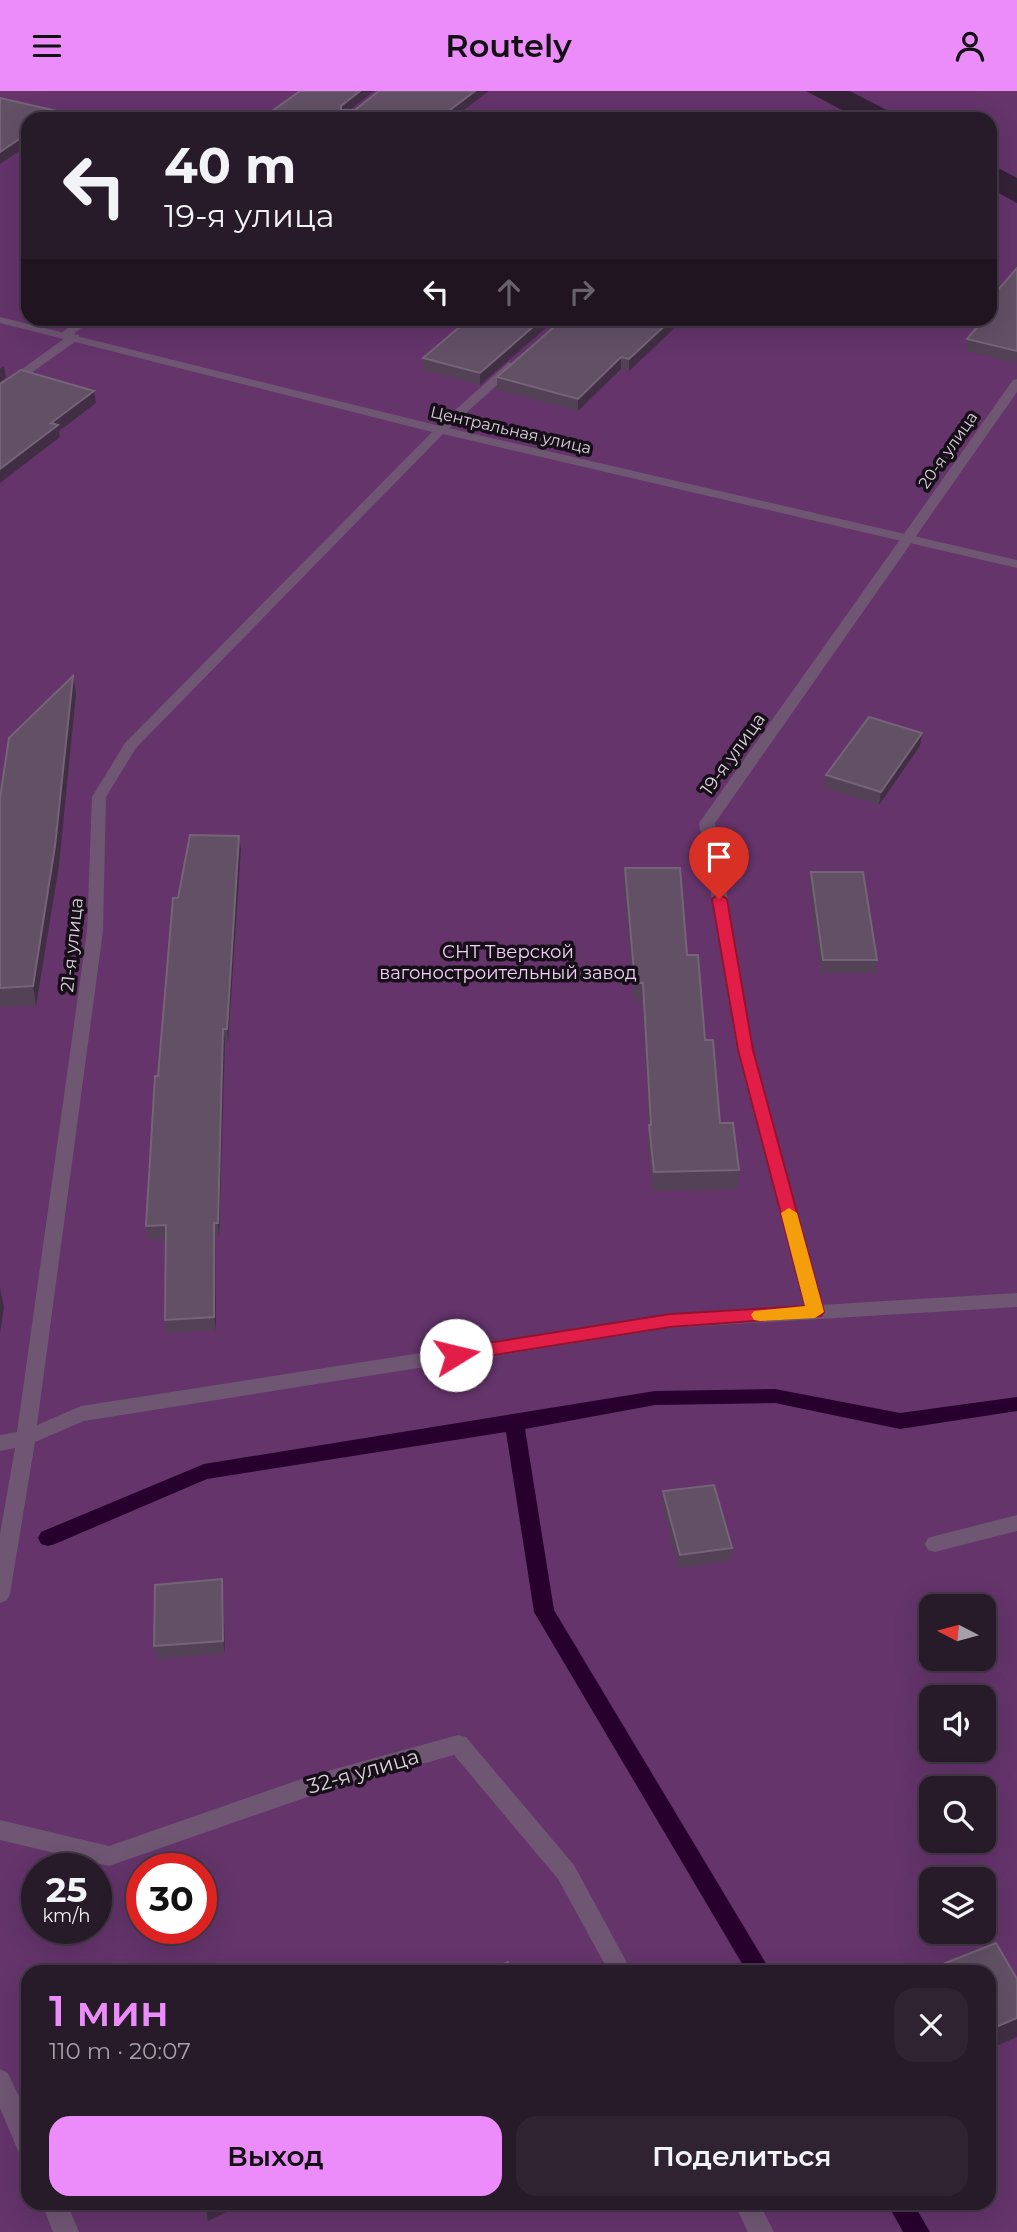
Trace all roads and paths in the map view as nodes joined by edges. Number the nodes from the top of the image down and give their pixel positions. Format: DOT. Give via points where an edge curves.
graph roads {
  1 [pos="0,320"];
  2 [pos="21,325"];
  3 [pos="26,326"];
  4 [pos="79,326"];
  5 [pos="70,336"];
  6 [pos="523,356"];
  7 [pos="1017,383"];
  8 [pos="0,391"];
  9 [pos="440,430"];
  10 [pos="908,537"];
  11 [pos="1017,564"];
  12 [pos="1017,1300"];
  13 [pos="815,1312"];
  14 [pos="26,1438"];
  15 [pos="0,1443"];
  16 [pos="1017,1523"];
  17 [pos="935,1544"];
  18 [pos="0,1594"];
  19 [pos="0,1830"];
  20 [pos="617,1965"];
  21 [pos="0,2081"];
  22 [pos="21,2128"];
  23 [pos="57,2210"];
  24 [pos="750,2210"];
  25 [pos="66,2232"];
  26 [pos="761,2232"];
  1 -- 2 [label="street, Центральная улица"];
  3 -- 5 [label="street, Центральная улица"];
  4 -- 5 [label="street"];
  5 -- 8 [label="street"];
  5 -- 9 [label="street, Центральная улица"];
  6 -- 9 [label="street, 21-я улица"];
  7 -- 10 [label="street, 20-я улица"];
  9 -- 10 [label="street, Центральная улица"];
  9 -- 14 [label="street, 21-я улица" via="130,746 99,797 95,931"];
  10 -- 11 [label="street, Центральная улица"];
  10 -- 13 [label="street, 19-я улица" via="707,823 745,1050"];
  12 -- 13 [label="street"];
  13 -- 14 [label="street" via="670,1321 81,1414"];
  14 -- 15 [label="street"];
  14 -- 18 [label="street, 21-я улица"];
  16 -- 17 [label="street"];
  19 -- 20 [label="street, 32-я улица" via="109,1856 313,1785 458,1744 566,1872"];
  21 -- 22 [label="street"];
  23 -- 25 [label="street"];
  24 -- 26 [label="street"];
}
